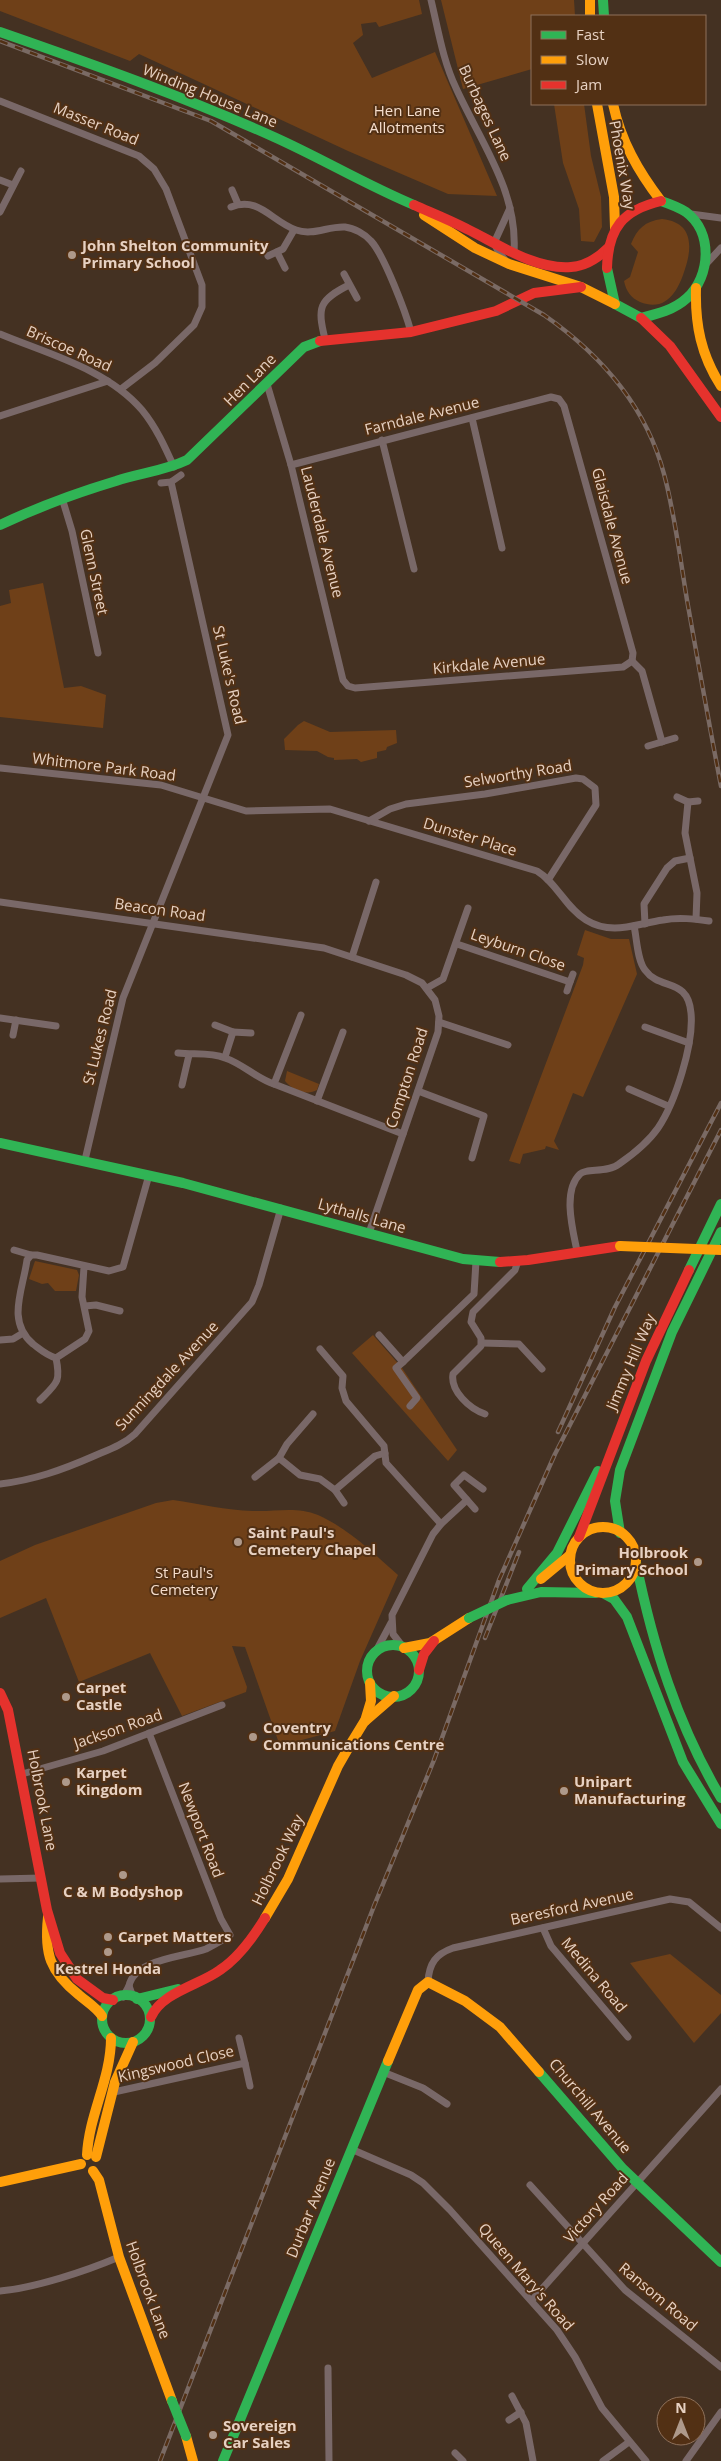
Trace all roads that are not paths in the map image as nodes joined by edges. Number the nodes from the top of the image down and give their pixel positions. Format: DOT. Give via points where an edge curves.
graph roads {
  1 [pos="431,0"];
  2 [pos="590,0"];
  3 [pos="603,0"];
  4 [pos="590,15"];
  5 [pos="604,15"];
  6 [pos="0,32"];
  7 [pos="0,101"];
  8 [pos="597,105"];
  9 [pos="613,105"];
  10 [pos="21,171"];
  11 [pos="0,180"];
  12 [pos="13,185"];
  13 [pos="232,190"];
  14 [pos="402,200"];
  15 [pos="661,200"];
  16 [pos="238,204"];
  17 [pos="230,207"];
  18 [pos="510,208"];
  19 [pos="0,212"];
  20 [pos="691,214"];
  21 [pos="721,218"];
  22 [pos="294,230"];
  23 [pos="615,231"];
  24 [pos="494,243"];
  25 [pos="608,248"];
  26 [pos="721,248"];
  27 [pos="277,252"];
  28 [pos="514,252"];
  29 [pos="268,256"];
  30 [pos="509,264"];
  31 [pos="704,266"];
  32 [pos="285,268"];
  33 [pos="565,268"];
  34 [pos="344,274"];
  35 [pos="548,277"];
  36 [pos="349,285"];
  37 [pos="581,287"];
  38 [pos="696,288"];
  39 [pos="534,293"];
  40 [pos="357,298"];
  41 [pos="615,304"];
  42 [pos="641,318"];
  43 [pos="411,332"];
  44 [pos="0,334"];
  45 [pos="325,339"];
  46 [pos="108,381"];
  47 [pos="267,384"];
  48 [pos="721,386"];
  49 [pos="121,390"];
  50 [pos="559,399"];
  51 [pos="0,416"];
  52 [pos="721,417"];
  53 [pos="472,418"];
  54 [pos="382,440"];
  55 [pos="291,465"];
  56 [pos="178,471"];
  57 [pos="171,482"];
  58 [pos="161,483"];
  59 [pos="62,498"];
  60 [pos="0,525"];
  61 [pos="502,548"];
  62 [pos="414,570"];
  63 [pos="98,653"];
  64 [pos="632,661"];
  65 [pos="348,686"];
  66 [pos="675,738"];
  67 [pos="662,742"];
  68 [pos="648,746"];
  69 [pos="0,768"];
  70 [pos="204,797"];
  71 [pos="677,797"];
  72 [pos="698,801"];
  73 [pos="688,802"];
  74 [pos="369,821"];
  75 [pos="690,858"];
  76 [pos="548,880"];
  77 [pos="376,882"];
  78 [pos="0,902"];
  79 [pos="468,908"];
  80 [pos="696,919"];
  81 [pos="709,921"];
  82 [pos="152,923"];
  83 [pos="645,924"];
  84 [pos="634,926"];
  85 [pos="457,944"];
  86 [pos="352,957"];
  87 [pos="573,974"];
  88 [pos="570,982"];
  89 [pos="427,988"];
  90 [pos="567,991"];
  91 [pos="301,1015"];
  92 [pos="0,1018"];
  93 [pos="16,1020"];
  94 [pos="439,1022"];
  95 [pos="215,1025"];
  96 [pos="56,1026"];
  97 [pos="645,1027"];
  98 [pos="233,1032"];
  99 [pos="343,1032"];
  100 [pos="251,1033"];
  101 [pos="13,1035"];
  102 [pos="689,1043"];
  103 [pos="508,1045"];
  104 [pos="178,1053"];
  105 [pos="189,1055"];
  106 [pos="225,1057"];
  107 [pos="274,1084"];
  108 [pos="182,1085"];
  109 [pos="629,1089"];
  110 [pos="418,1091"];
  111 [pos="317,1100"];
  112 [pos="668,1106"];
  113 [pos="403,1134"];
  114 [pos="0,1143"];
  115 [pos="472,1158"];
  116 [pos="85,1160"];
  117 [pos="149,1175"];
  118 [pos="721,1204"];
  119 [pos="281,1208"];
  120 [pos="721,1232"];
  121 [pos="369,1233"];
  122 [pos="14,1250"];
  123 [pos="721,1250"];
  124 [pos="577,1251"];
  125 [pos="31,1255"];
  126 [pos="476,1261"];
  127 [pos="518,1261"];
  128 [pos="84,1267"];
  129 [pos="85,1306"];
  130 [pos="120,1311"];
  131 [pos="23,1333"];
  132 [pos="379,1335"];
  133 [pos="0,1340"];
  134 [pos="482,1343"];
  135 [pos="320,1349"];
  136 [pos="56,1358"];
  137 [pos="402,1362"];
  138 [pos="542,1369"];
  139 [pos="40,1400"];
  140 [pos="410,1406"];
  141 [pos="312,1414"];
  142 [pos="485,1414"];
  143 [pos="621,1422"];
  144 [pos="385,1453"];
  145 [pos="279,1458"];
  146 [pos="255,1477"];
  147 [pos="0,1484"];
  148 [pos="483,1489"];
  149 [pos="335,1490"];
  150 [pos="466,1500"];
  151 [pos="344,1503"];
  152 [pos="475,1509"];
  153 [pos="441,1524"];
  154 [pos="620,1533"];
  155 [pos="579,1537"];
  156 [pos="570,1555"];
  157 [pos="636,1563"];
  158 [pos="527,1589"];
  159 [pos="599,1593"];
  160 [pos="509,1600"];
  161 [pos="392,1623"];
  162 [pos="434,1640"];
  163 [pos="403,1647"];
  164 [pos="375,1653"];
  165 [pos="419,1671"];
  166 [pos="370,1683"];
  167 [pos="0,1693"];
  168 [pos="394,1696"];
  169 [pos="222,1705"];
  170 [pos="364,1722"];
  171 [pos="149,1733"];
  172 [pos="22,1774"];
  173 [pos="721,1798"];
  174 [pos="721,1824"];
  175 [pos="41,1878"];
  176 [pos="0,1879"];
  177 [pos="48,1914"];
  178 [pos="543,1928"];
  179 [pos="721,1928"];
  180 [pos="428,1982"];
  181 [pos="189,1987"];
  182 [pos="127,1998"];
  183 [pos="102,2016"];
  184 [pos="151,2017"];
  185 [pos="628,2037"];
  186 [pos="111,2038"];
  187 [pos="239,2038"];
  188 [pos="133,2042"];
  189 [pos="244,2063"];
  190 [pos="383,2072"];
  191 [pos="250,2086"];
  192 [pos="721,2089"];
  193 [pos="114,2092"];
  194 [pos="447,2104"];
  195 [pos="351,2149"];
  196 [pos="88,2158"];
  197 [pos="0,2182"];
  198 [pos="637,2183"];
  199 [pos="530,2185"];
  200 [pos="582,2244"];
  201 [pos="118,2257"];
  202 [pos="721,2262"];
  203 [pos="0,2291"];
  204 [pos="532,2300"];
  205 [pos="721,2367"];
  206 [pos="328,2368"];
  207 [pos="512,2396"];
  208 [pos="521,2412"];
  209 [pos="721,2412"];
  210 [pos="509,2420"];
  211 [pos="629,2442"];
  212 [pos="455,2453"];
  213 [pos="193,2461"];
  214 [pos="223,2461"];
  215 [pos="329,2461"];
  216 [pos="463,2461"];
  217 [pos="533,2461"];
  218 [pos="603,2461"];
  219 [pos="646,2461"];
  220 [pos="686,2461"];
  1 -- 18 [label="street, Burbages Lane" via="448,68 497,171"];
  2 -- 4 [label="main road"];
  3 -- 5 [label="main road"];
  6 -- 14 [label="main road, Winding House Lane" via="219,114 312,154"];
  7 -- 49 [label="street, Masser Road" via="139,156 154,169 166,189 202,285 202,307 194,325"];
  8 -- 23 [label="main road, Phoenix Way" via="616,211"];
  9 -- 15 [label="main road, Phoenix Way" via="625,146"];
  10 -- 12 [label="street"];
  11 -- 12 [label="street"];
  12 -- 19 [label="street"];
  13 -- 16 [label="street"];
  14 -- 24 [label="main road, Winding House Lane"];
  14 -- 30 [label="main road, Winding House Lane" via="475,248"];
  15 -- 20 [label="main road"];
  15 -- 23 [label="main road" via="633,209"];
  16 -- 17 [label="street"];
  16 -- 22 [label="street" via="255,205"];
  18 -- 24 [label="street"];
  18 -- 28 [label="street, Burbages Lane"];
  20 -- 21 [label="street"];
  20 -- 31 [label="main road" via="704,238"];
  22 -- 27 [label="street" via="288,242"];
  22 -- 43 [label="street" via="320,232 344,227 370,240 407,315"];
  23 -- 25 [label="main road"];
  24 -- 28 [label="main road, Winding House Lane"];
  24 -- 30 [label="street"];
  25 -- 33 [label="main road" via="585,264"];
  25 -- 41 [label="main road" via="606,267"];
  26 -- 31 [label="street"];
  27 -- 29 [label="street"];
  27 -- 32 [label="street"];
  28 -- 33 [label="main road, Winding House Lane"];
  30 -- 35 [label="main road, Winding House Lane"];
  31 -- 38 [label="main road"];
  33 -- 35 [label="main road, Hen Lane"];
  34 -- 36 [label="street"];
  35 -- 37 [label="main road, Winding House Lane"];
  35 -- 39 [label="main road, Hen Lane"];
  36 -- 40 [label="street"];
  36 -- 45 [label="street" via="324,300 320,319"];
  37 -- 39 [label="main road, Hen Lane"];
  37 -- 41 [label="main road, Winding House Lane"];
  38 -- 42 [label="main road" via="666,312"];
  38 -- 48 [label="main road" via="699,345"];
  39 -- 43 [label="main road, Hen Lane" via="496,311"];
  41 -- 42 [label="main road"];
  42 -- 52 [label="main road" via="670,346"];
  43 -- 45 [label="main road, Hen Lane"];
  44 -- 46 [label="street, Briscoe Road"];
  45 -- 47 [label="main road, Hen Lane" via="304,347"];
  46 -- 49 [label="street, Briscoe Road"];
  46 -- 51 [label="street"];
  47 -- 55 [label="street, Lauderdale Avenue"];
  47 -- 56 [label="main road, Hen Lane"];
  49 -- 56 [label="street, Briscoe Road" via="143,411"];
  50 -- 53 [label="street, Farndale Avenue" via="551,397"];
  50 -- 64 [label="street, Glaisdale Avenue" via="569,421 633,653"];
  53 -- 54 [label="street, Farndale Avenue"];
  53 -- 61 [label="street"];
  54 -- 55 [label="street, Farndale Avenue"];
  54 -- 62 [label="street"];
  55 -- 65 [label="street, Lauderdale Avenue" via="343,680"];
  56 -- 57 [label="street"];
  56 -- 59 [label="main road, Hen Lane" via="121,480"];
  57 -- 58 [label="street"];
  57 -- 70 [label="street, St Luke's Road" via="228,735"];
  59 -- 60 [label="main road, Hen Lane"];
  59 -- 63 [label="street, Glenn Street"];
  64 -- 65 [label="street, Kirkdale Avenue" via="614,668"];
  64 -- 67 [label="street" via="642,671"];
  66 -- 67 [label="street"];
  67 -- 68 [label="street"];
  69 -- 70 [label="street, Whitmore Park Road" via="161,785"];
  70 -- 74 [label="street, Dunster Place" via="246,811 330,808"];
  70 -- 82 [label="street, St Luke's Road"];
  71 -- 73 [label="street"];
  72 -- 73 [label="street"];
  73 -- 75 [label="street" via="685,824"];
  74 -- 76 [label="street, Dunster Place" via="537,871"];
  74 -- 76 [label="street, Selworthy Road" via="406,804 583,779 595,788 596,805"];
  75 -- 80 [label="street" via="697,893"];
  75 -- 83 [label="street" via="675,861 667,868 644,904"];
  76 -- 84 [label="street, Dunster Place" via="585,919 611,929"];
  77 -- 86 [label="street"];
  78 -- 82 [label="street, Beacon Road"];
  79 -- 85 [label="street, Leyburn Close"];
  80 -- 81 [label="street, Dunster Place"];
  80 -- 83 [label="street, Dunster Place" via="665,919"];
  82 -- 86 [label="street, Beacon Road" via="316,946"];
  82 -- 116 [label="street, St Lukes Road" via="123,998"];
  83 -- 84 [label="street, Dunster Place"];
  84 -- 102 [label="street" via="644,970 680,988 687,997 691,1017"];
  85 -- 88 [label="street, Leyburn Close"];
  85 -- 89 [label="street, Leyburn Close" via="443,979"];
  86 -- 89 [label="street" via="406,975"];
  87 -- 88 [label="street, Leyburn Close"];
  88 -- 90 [label="street, Leyburn Close"];
  89 -- 94 [label="street, Compton Road" via="435,1000"];
  91 -- 107 [label="street"];
  92 -- 93 [label="street"];
  93 -- 96 [label="street"];
  93 -- 101 [label="street"];
  94 -- 103 [label="street"];
  94 -- 110 [label="street, Compton Road" via="437,1038"];
  95 -- 98 [label="street"];
  97 -- 102 [label="street"];
  98 -- 100 [label="street"];
  98 -- 106 [label="street"];
  99 -- 111 [label="street"];
  102 -- 112 [label="street" via="678,1084"];
  104 -- 105 [label="street"];
  105 -- 106 [label="street"];
  105 -- 108 [label="street"];
  106 -- 107 [label="street"];
  107 -- 111 [label="street"];
  109 -- 112 [label="street"];
  110 -- 113 [label="street, Compton Road"];
  110 -- 115 [label="street" via="484,1116"];
  111 -- 113 [label="street"];
  112 -- 124 [label="street" via="657,1129 619,1164 606,1170 582,1172 578,1176 570,1206"];
  113 -- 121 [label="street, Compton Road"];
  114 -- 116 [label="main road, Lythalls Lane"];
  116 -- 117 [label="main road, Lythalls Lane"];
  117 -- 119 [label="main road, Lythalls Lane"];
  117 -- 128 [label="street" via="123,1267 109,1271"];
  118 -- 143 [label="main road, Jimmy Hill Way" via="646,1360"];
  119 -- 121 [label="main road, Lythalls Lane"];
  119 -- 147 [label="street, Sunningdale Avenue" via="252,1302 135,1434 120,1445 57,1472"];
  120 -- 154 [label="main road, Jimmy Hill Way" via="672,1332 620,1470 614,1489"];
  121 -- 126 [label="main road, Lythalls Lane" via="436,1254"];
  122 -- 125 [label="street"];
  123 -- 124 [label="main road, Lythalls Lane, bridge" via="620,1246"];
  124 -- 127 [label="main road, Lythalls Lane"];
  125 -- 128 [label="street"];
  125 -- 131 [label="street" via="27,1260 17,1314"];
  126 -- 127 [label="main road, Lythalls Lane"];
  126 -- 137 [label="street" via="474,1294"];
  127 -- 134 [label="street" via="515,1270 471,1317 472,1326"];
  128 -- 129 [label="street"];
  129 -- 130 [label="street" via="96,1305"];
  129 -- 136 [label="street" via="89,1330 85,1338"];
  131 -- 133 [label="street" via="13,1339"];
  131 -- 136 [label="street" via="47,1356"];
  132 -- 137 [label="street"];
  134 -- 138 [label="street" via="519,1344"];
  134 -- 142 [label="street" via="455,1370 452,1379 454,1389 470,1406"];
  135 -- 144 [label="street" via="343,1376 342,1388 348,1405 384,1446"];
  136 -- 139 [label="street" via="59,1374 54,1386"];
  137 -- 140 [label="street" via="396,1368 417,1398"];
  141 -- 145 [label="street"];
  143 -- 155 [label="main road, Jimmy Hill Way"];
  143 -- 158 [label="main road" via="563,1544"];
  144 -- 149 [label="street" via="375,1456"];
  144 -- 153 [label="street" via="386,1464"];
  145 -- 146 [label="street"];
  145 -- 149 [label="street" via="291,1470 320,1479"];
  148 -- 150 [label="street" via="464,1475 454,1485"];
  149 -- 151 [label="street"];
  150 -- 152 [label="street"];
  150 -- 153 [label="street"];
  153 -- 161 [label="street" via="425,1548 392,1615"];
  154 -- 155 [label="main road" via="601,1528"];
  154 -- 157 [label="main road" via="630,1541"];
  155 -- 156 [label="main road"];
  156 -- 158 [label="main road, Holbrook Way"];
  156 -- 159 [label="main road" via="577,1581"];
  157 -- 159 [label="main road" via="628,1581 617,1590"];
  157 -- 173 [label="main road" via="648,1625 668,1688 695,1753"];
  158 -- 160 [label="main road, Holbrook Way"];
  159 -- 160 [label="main road, Holbrook Way" via="542,1592"];
  159 -- 174 [label="main road" via="614,1599 627,1617 683,1762"];
  160 -- 162 [label="main road, Holbrook Way, bridge" via="469,1618"];
  161 -- 163 [label="street" via="393,1634"];
  161 -- 164 [label="street"];
  162 -- 163 [label="main road, Holbrook Way" via="415,1647"];
  162 -- 165 [label="main road, Holbrook Way" via="424,1654"];
  163 -- 164 [label="main road, Holbrook Way" via="388,1646"];
  163 -- 165 [label="main road" via="413,1655"];
  164 -- 166 [label="main road, Holbrook Way" via="368,1667"];
  165 -- 168 [label="main road, Holbrook Way" via="411,1689"];
  166 -- 168 [label="main road" via="380,1693"];
  166 -- 170 [label="main road, Holbrook Way" via="371,1701"];
  167 -- 172 [label="main road, Holbrook Lane" via="8,1710"];
  168 -- 170 [label="main road, Holbrook Way"];
  169 -- 171 [label="street, Jackson Road"];
  170 -- 181 [label="main road, Holbrook Way" via="338,1766 288,1879 265,1920 221,1970"];
  171 -- 172 [label="street, Jackson Road" via="103,1752"];
  171 -- 182 [label="street, Newport Road" via="230,1936 206,1948 147,1966 133,1977"];
  172 -- 175 [label="main road, Holbrook Lane"];
  175 -- 176 [label="street"];
  175 -- 177 [label="main road, Holbrook Lane"];
  177 -- 182 [label="main road, Holbrook Lane" via="60,1953 77,1979 104,1998"];
  177 -- 183 [label="main road, Holbrook Lane" via="49,1962 60,1978"];
  178 -- 179 [label="street, Beresford Avenue" via="676,1899 693,1905"];
  178 -- 180 [label="street, Beresford Avenue" via="453,1948 436,1957 429,1969"];
  178 -- 185 [label="street, Medina Road" via="551,1946"];
  180 -- 190 [label="main road, Durbar Avenue" via="414,1998"];
  180 -- 198 [label="main road, Churchill Avenue" via="470,2004 500,2027"];
  181 -- 182 [label="main road, Holbrook Way"];
  181 -- 184 [label="main road, Holbrook Way" via="161,2003"];
  182 -- 183 [label="main road" via="107,2004"];
  182 -- 184 [label="main road" via="146,2006"];
  183 -- 186 [label="main road" via="104,2029"];
  184 -- 188 [label="main road" via="145,2034"];
  186 -- 188 [label="main road" via="123,2043"];
  186 -- 196 [label="main road" via="111,2055 88,2138"];
  187 -- 189 [label="street, Kingswood Close"];
  188 -- 193 [label="main road"];
  189 -- 191 [label="street, Kingswood Close"];
  189 -- 193 [label="street, Kingswood Close"];
  190 -- 194 [label="street" via="423,2088"];
  190 -- 195 [label="main road, Durbar Avenue"];
  192 -- 198 [label="street, Victory Road"];
  193 -- 196 [label="main road"];
  195 -- 204 [label="street, Queen Mary's Road" via="400,2169 423,2183"];
  195 -- 214 [label="main road, Durbar Avenue"];
  196 -- 197 [label="main road"];
  196 -- 201 [label="main road, Holbrook Lane" via="98,2166 93,2171 99,2180"];
  198 -- 200 [label="street, Victory Road"];
  198 -- 202 [label="main road, Churchill Avenue"];
  199 -- 200 [label="street, Ransom Road"];
  200 -- 204 [label="street, Victory Road"];
  200 -- 205 [label="street, Ransom Road" via="625,2290"];
  201 -- 203 [label="street" via="100,2265"];
  201 -- 213 [label="main road, Holbrook Lane, bridge"];
  204 -- 211 [label="street, Queen Mary's Road" via="561,2337 602,2408"];
  206 -- 215 [label="street"];
  207 -- 208 [label="street"];
  208 -- 210 [label="street"];
  208 -- 217 [label="street"];
  209 -- 220 [label="street"];
  211 -- 218 [label="street"];
  211 -- 219 [label="street, Queen Mary's Road"];
  212 -- 216 [label="street"];
}
